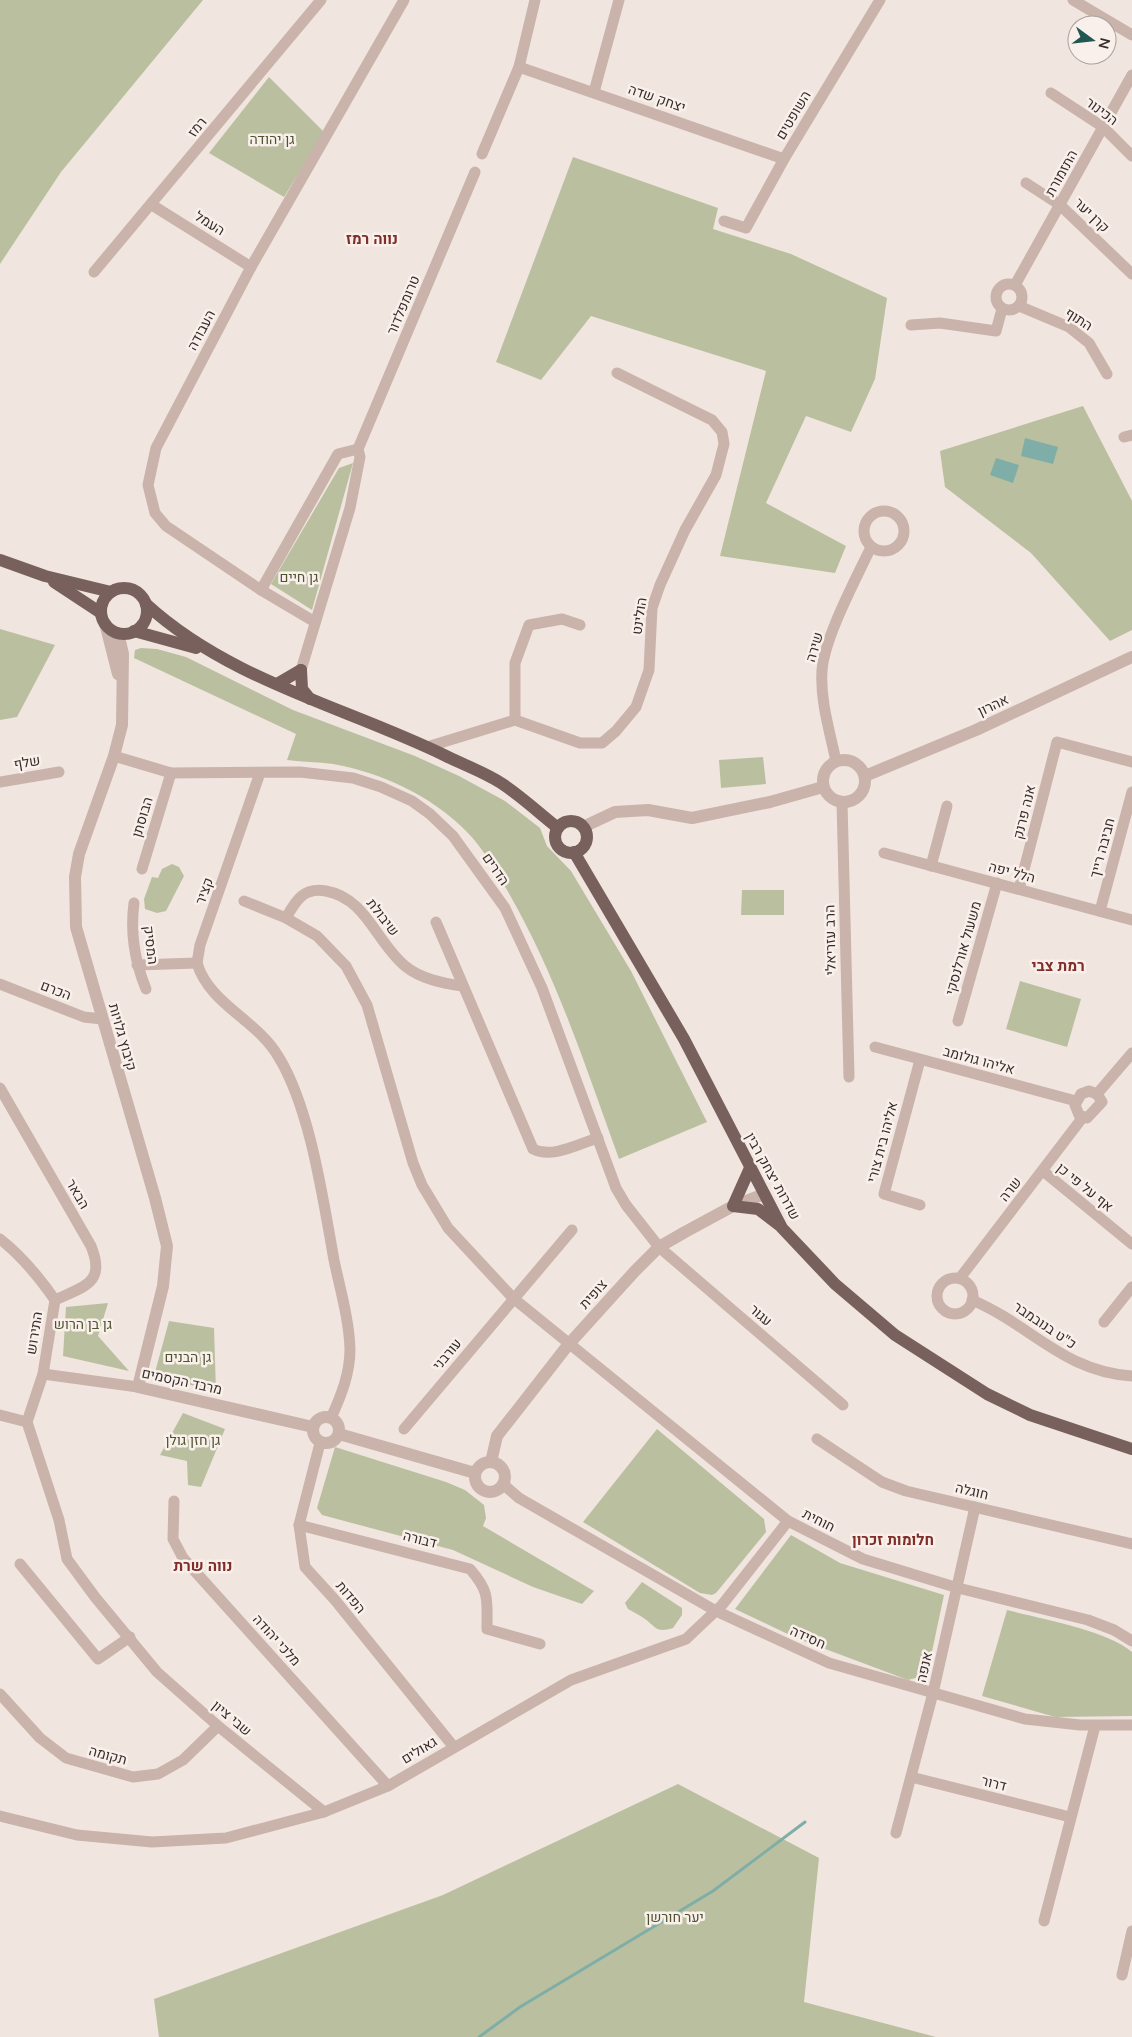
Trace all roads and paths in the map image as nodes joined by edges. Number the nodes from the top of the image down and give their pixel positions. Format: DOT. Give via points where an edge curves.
graph roads {
  1 [pos="322,0"];
  2 [pos="404,0"];
  3 [pos="535,0"];
  4 [pos="619,0"];
  5 [pos="880,0"];
  6 [pos="1073,0"];
  7 [pos="1132,35"];
  8 [pos="518,67"];
  9 [pos="1132,75"];
  10 [pos="594,92"];
  11 [pos="1051,93"];
  12 [pos="1103,127"];
  13 [pos="482,154"];
  14 [pos="1132,156"];
  15 [pos="784,159"];
  16 [pos="475,172"];
  17 [pos="1026,183"];
  18 [pos="152,205"];
  19 [pos="1060,205"];
  20 [pos="724,221"];
  21 [pos="251,267"];
  22 [pos="94,272"];
  23 [pos="1132,274"];
  24 [pos="1015,285"];
  25 [pos="1019,306"];
  26 [pos="1002,309"];
  27 [pos="911,325"];
  28 [pos="617,373"];
  29 [pos="1107,374"];
  30 [pos="358,449"];
  31 [pos="871,547"];
  32 [pos="0,560"];
  33 [pos="45,576"];
  34 [pos="261,590"];
  35 [pos="111,592"];
  36 [pos="146,604"];
  37 [pos="103,618"];
  38 [pos="315,622"];
  39 [pos="580,625"];
  40 [pos="134,631"];
  41 [pos="118,633"];
  42 [pos="213,653"];
  43 [pos="1132,657"];
  44 [pos="301,670"];
  45 [pos="277,684"];
  46 [pos="122,696"];
  47 [pos="310,699"];
  48 [pos="514,720"];
  49 [pos="427,747"];
  50 [pos="114,756"];
  51 [pos="836,761"];
  52 [pos="1132,762"];
  53 [pos="58,772"];
  54 [pos="171,773"];
  55 [pos="260,773"];
  56 [pos="864,776"];
  57 [pos="0,782"];
  58 [pos="824,787"];
  59 [pos="1132,792"];
  60 [pos="842,802"];
  61 [pos="947,806"];
  62 [pos="583,827"];
  63 [pos="558,828"];
  64 [pos="574,852"];
  65 [pos="884,853"];
  66 [pos="931,866"];
  67 [pos="142,869"];
  68 [pos="996,883"];
  69 [pos="1019,889"];
  70 [pos="244,901"];
  71 [pos="134,903"];
  72 [pos="1100,911"];
  73 [pos="286,918"];
  74 [pos="1132,920"];
  75 [pos="436,922"];
  76 [pos="197,963"];
  77 [pos="137,965"];
  78 [pos="0,984"];
  79 [pos="462,986"];
  80 [pos="146,989"];
  81 [pos="102,1019"];
  82 [pos="958,1021"];
  83 [pos="875,1047"];
  84 [pos="1132,1053"];
  85 [pos="920,1060"];
  86 [pos="848,1077"];
  87 [pos="0,1088"];
  88 [pos="1097,1094"];
  89 [pos="1076,1101"];
  90 [pos="1083,1117"];
  91 [pos="598,1138"];
  92 [pos="750,1168"];
  93 [pos="1043,1172"];
  94 [pos="764,1194"];
  95 [pos="920,1205"];
  96 [pos="734,1206"];
  97 [pos="782,1228"];
  98 [pos="572,1230"];
  99 [pos="0,1239"];
  100 [pos="1132,1244"];
  101 [pos="659,1247"];
  102 [pos="960,1278"];
  103 [pos="1132,1287"];
  104 [pos="513,1298"];
  105 [pos="56,1300"];
  106 [pos="972,1300"];
  107 [pos="1104,1322"];
  108 [pos="568,1345"];
  109 [pos="43,1374"];
  110 [pos="1132,1376"];
  111 [pos="138,1387"];
  112 [pos="843,1405"];
  113 [pos="0,1415"];
  114 [pos="331,1418"];
  115 [pos="27,1422"];
  116 [pos="313,1427"];
  117 [pos="404,1429"];
  118 [pos="339,1434"];
  119 [pos="817,1439"];
  120 [pos="320,1443"];
  121 [pos="1132,1449"];
  122 [pos="491,1462"];
  123 [pos="476,1473"];
  124 [pos="504,1485"];
  125 [pos="174,1501"];
  126 [pos="976,1507"];
  127 [pos="788,1521"];
  128 [pos="299,1525"];
  129 [pos="1132,1544"];
  130 [pos="20,1564"];
  131 [pos="958,1588"];
  132 [pos="716,1611"];
  133 [pos="130,1637"];
  134 [pos="1132,1641"];
  135 [pos="540,1644"];
  136 [pos="933,1693"];
  137 [pos="0,1694"];
  138 [pos="1132,1724"];
  139 [pos="218,1726"];
  140 [pos="1095,1726"];
  141 [pos="453,1746"];
  142 [pos="911,1777"];
  143 [pos="388,1786"];
  144 [pos="324,1812"];
  145 [pos="0,1816"];
  146 [pos="1070,1817"];
  147 [pos="896,1833"];
  148 [pos="1044,1921"];
  149 [pos="1132,1931"];
  150 [pos="1122,1975"];
  1 -- 18 [label="street, רמז"];
  2 -- 21 [label="street, העבודה"];
  3 -- 8 [label="street"];
  4 -- 10 [label="street"];
  5 -- 15 [label="street, השופטים"];
  6 -- 7 [label="street"];
  8 -- 10 [label="street, יצחק שדה"];
  8 -- 13 [label="street"];
  9 -- 12 [label="street, התזמורת"];
  10 -- 15 [label="street, יצחק שדה"];
  11 -- 12 [label="street, הכינור"];
  12 -- 14 [label="street, הכינור"];
  12 -- 19 [label="street, התזמורת"];
  15 -- 20 [label="street, השופטים" via="746,228"];
  16 -- 30 [label="street, טרומפלדור"];
  17 -- 19 [label="street, קרן יער"];
  18 -- 21 [label="street, העמל"];
  18 -- 22 [label="street, רמז"];
  19 -- 23 [label="street, קרן יער"];
  19 -- 24 [label="street, התזמורת"];
  21 -- 34 [label="street, העבודה" via="156,448 148,484 154,513 166,526"];
  24 -- 25 [label="street" via="1022,294"];
  24 -- 26 [label="street" via="1002,286 996,293 996,302"];
  25 -- 26 [label="street" via="1013,310"];
  25 -- 29 [label="street, התוף" via="1069,327 1089,343"];
  26 -- 27 [label="street" via="996,331 940,323"];
  28 -- 48 [label="street, הולינט" via="712,420 722,432 724,444 716,475 684,530 652,608 649,670 636,707 602,743 580,744"];
  30 -- 34 [label="street" via="338,454"];
  30 -- 38 [label="street, טרומפלדור" via="360,457 350,508"];
  31 -- 51 [label="street, שירה" via="832,633 822,670 822,694"];
  32 -- 33 [label="main road"];
  33 -- 35 [label="main road"];
  33 -- 37 [label="main road"];
  34 -- 38 [label="street, העבודה"];
  35 -- 36 [label="main road" via="128,588 139,594"];
  35 -- 37 [label="main road" via="103,601"];
  36 -- 40 [label="main road" via="145,619"];
  36 -- 42 [label="main road" via="172,628"];
  37 -- 41 [label="main road"];
  37 -- 46 [label="street, קיבוץ גלויות"];
  38 -- 44 [label="street, טרומפלדור"];
  39 -- 48 [label="street" via="562,619 529,625 515,664"];
  40 -- 41 [label="main road"];
  40 -- 42 [label="main road"];
  41 -- 46 [label="street, קיבוץ גלויות" via="123,654"];
  42 -- 45 [label="main road"];
  43 -- 56 [label="street, אהרון" via="976,730"];
  44 -- 45 [label="main road"];
  44 -- 47 [label="main road" via="302,689"];
  45 -- 47 [label="main road"];
  46 -- 50 [label="street, קיבוץ גלויות" via="122,725"];
  47 -- 49 [label="main road"];
  48 -- 49 [label="street"];
  49 -- 63 [label="main road" via="500,782"];
  50 -- 54 [label="street, הדרים"];
  50 -- 81 [label="street, קיבוץ גלויות" via="79,854 75,877 76,927"];
  51 -- 56 [label="street" via="857,764"];
  51 -- 58 [label="street" via="826,769"];
  52 -- 69 [label="street, אנה פרנק" via="1057,742"];
  53 -- 57 [label="street, שלף"];
  54 -- 55 [label="street, הדרים"];
  54 -- 67 [label="street, הבוסתן"];
  55 -- 76 [label="street, קציר" via="200,945"];
  55 -- 91 [label="street, הדרים" via="322,773 381,787 412,801 453,836 505,908 542,988"];
  56 -- 60 [label="street" via="860,795 849,802"];
  58 -- 60 [label="street" via="830,798"];
  58 -- 62 [label="street" via="692,818 648,810 615,812"];
  59 -- 72 [label="street, חביבה רייך"];
  60 -- 86 [label="street, הרב עזריאלי"];
  61 -- 66 [label="street"];
  62 -- 63 [label="main road" via="570,821"];
  62 -- 64 [label="main road" via="586,842 582,849"];
  63 -- 64 [label="main road" via="556,843 564,851"];
  64 -- 92 [label="main road, שדרות יצחק רבין" via="684,1039"];
  65 -- 66 [label="street, הלל יפה"];
  66 -- 68 [label="street, הלל יפה"];
  68 -- 69 [label="street, הלל יפה"];
  68 -- 82 [label="street, משעול אורלנסקי"];
  69 -- 72 [label="street, הלל יפה"];
  70 -- 73 [label="street"];
  71 -- 77 [label="street, המסיק"];
  72 -- 74 [label="street, הלל יפה"];
  73 -- 79 [label="street, שיבולת" via="306,891 340,894 353,902 405,966 421,976"];
  73 -- 104 [label="street" via="318,936 346,966 357,984 367,1005 422,1185 448,1228"];
  75 -- 79 [label="street"];
  76 -- 77 [label="street"];
  76 -- 114 [label="street" via="207,985 278,1055 297,1099 320,1187 348,1331 348,1370 344,1389"];
  77 -- 80 [label="street, המסיק"];
  78 -- 81 [label="street, הכרם" via="84,1017"];
  79 -- 91 [label="street" via="533,1149 542,1154 554,1152"];
  81 -- 111 [label="street, קיבוץ גלויות" via="167,1246 163,1286"];
  83 -- 85 [label="street, אליהו גולומב"];
  84 -- 88 [label="street"];
  85 -- 89 [label="street, אליהו גולומב"];
  85 -- 95 [label="street, אליהו בית צורי" via="884,1194"];
  87 -- 105 [label="street, הבאר" via="91,1246 98,1264 88,1284"];
  88 -- 89 [label="street" via="1085,1092"];
  88 -- 90 [label="street" via="1102,1102 1089,1118"];
  89 -- 90 [label="street" via="1077,1112"];
  90 -- 93 [label="street, שרה"];
  91 -- 101 [label="street, הדרים" via="616,1188"];
  92 -- 94 [label="main road, שדרות יצחק רבין"];
  92 -- 96 [label="main road"];
  93 -- 100 [label="street, אף על פי כן"];
  93 -- 102 [label="street, שרה"];
  94 -- 96 [label="street, צופית"];
  94 -- 97 [label="main road, שדרות יצחק רבין"];
  96 -- 97 [label="main road" via="758,1209"];
  96 -- 101 [label="street, צופית"];
  97 -- 121 [label="main road, שדרות יצחק רבין" via="835,1284 895,1335 987,1394 1030,1414"];
  98 -- 104 [label="street, עורבני"];
  99 -- 105 [label="street, התירוש" via="13,1248"];
  101 -- 108 [label="street, צופית"];
  101 -- 112 [label="street, עגור"];
  102 -- 106 [label="street" via="969,1285"];
  102 -- 106 [label="street" via="943,1282 937,1293 940,1305 943,1310 954,1314 966,1310"];
  103 -- 107 [label="street"];
  104 -- 108 [label="street"];
  104 -- 117 [label="street, עורבני"];
  105 -- 109 [label="street, התירוש"];
  106 -- 110 [label="street, כ\"ט בנובמבר" via="998,1311 1064,1357 1106,1374"];
  108 -- 122 [label="street, צופית" via="497,1436"];
  108 -- 127 [label="street, חוחית"];
  109 -- 111 [label="street, מרבד הקסמים"];
  109 -- 115 [label="street, התירוש"];
  111 -- 116 [label="street, מרבד הקסמים"];
  113 -- 115 [label="street"];
  114 -- 116 [label="street" via="318,1419"];
  114 -- 118 [label="street" via="337,1423"];
  115 -- 133 [label="street, שבי ציון" via="59,1520 67,1559"];
  116 -- 120 [label="street" via="315,1438"];
  118 -- 120 [label="street" via="334,1441"];
  118 -- 123 [label="street"];
  119 -- 126 [label="street, חוגלה" via="882,1482 906,1491"];
  120 -- 128 [label="street, הפדות"];
  122 -- 123 [label="street" via="483,1464"];
  122 -- 124 [label="street" via="499,1464 505,1472"];
  123 -- 124 [label="street" via="476,1484 483,1491 497,1492"];
  124 -- 132 [label="street, חסידה" via="519,1498"];
  125 -- 143 [label="street, מלכי יהודה" via="173,1539 183,1558"];
  126 -- 129 [label="street, חוגלה"];
  126 -- 131 [label="street, אנפה"];
  127 -- 131 [label="street, חוחית" via="863,1559"];
  127 -- 132 [label="street, גאולים"];
  128 -- 135 [label="street, דבורה" via="470,1568 487,1593 487,1629"];
  128 -- 141 [label="street, הפדות" via="305,1567"];
  130 -- 133 [label="street" via="98,1659"];
  131 -- 134 [label="street, חוחית" via="1088,1620"];
  131 -- 136 [label="street, אנפה"];
  132 -- 136 [label="street, חסידה" via="829,1663"];
  132 -- 141 [label="street, גאולים" via="686,1639 571,1680"];
  133 -- 139 [label="street, שבי ציון" via="157,1672"];
  136 -- 140 [label="street, חסידה" via="1025,1719"];
  136 -- 142 [label="street, אנפה"];
  137 -- 139 [label="street, תקומה" via="40,1738 66,1758 133,1777 158,1774 183,1760"];
  138 -- 140 [label="street, חסידה"];
  139 -- 144 [label="street, שבי ציון"];
  140 -- 146 [label="street"];
  141 -- 143 [label="street, גאולים"];
  142 -- 146 [label="street, דרור"];
  142 -- 147 [label="street, אנפה"];
  143 -- 144 [label="street, גאולים"];
  144 -- 145 [label="street, גאולים" via="226,1838 152,1842 77,1835"];
  146 -- 148 [label="street"];
  149 -- 150 [label="street"];
}
